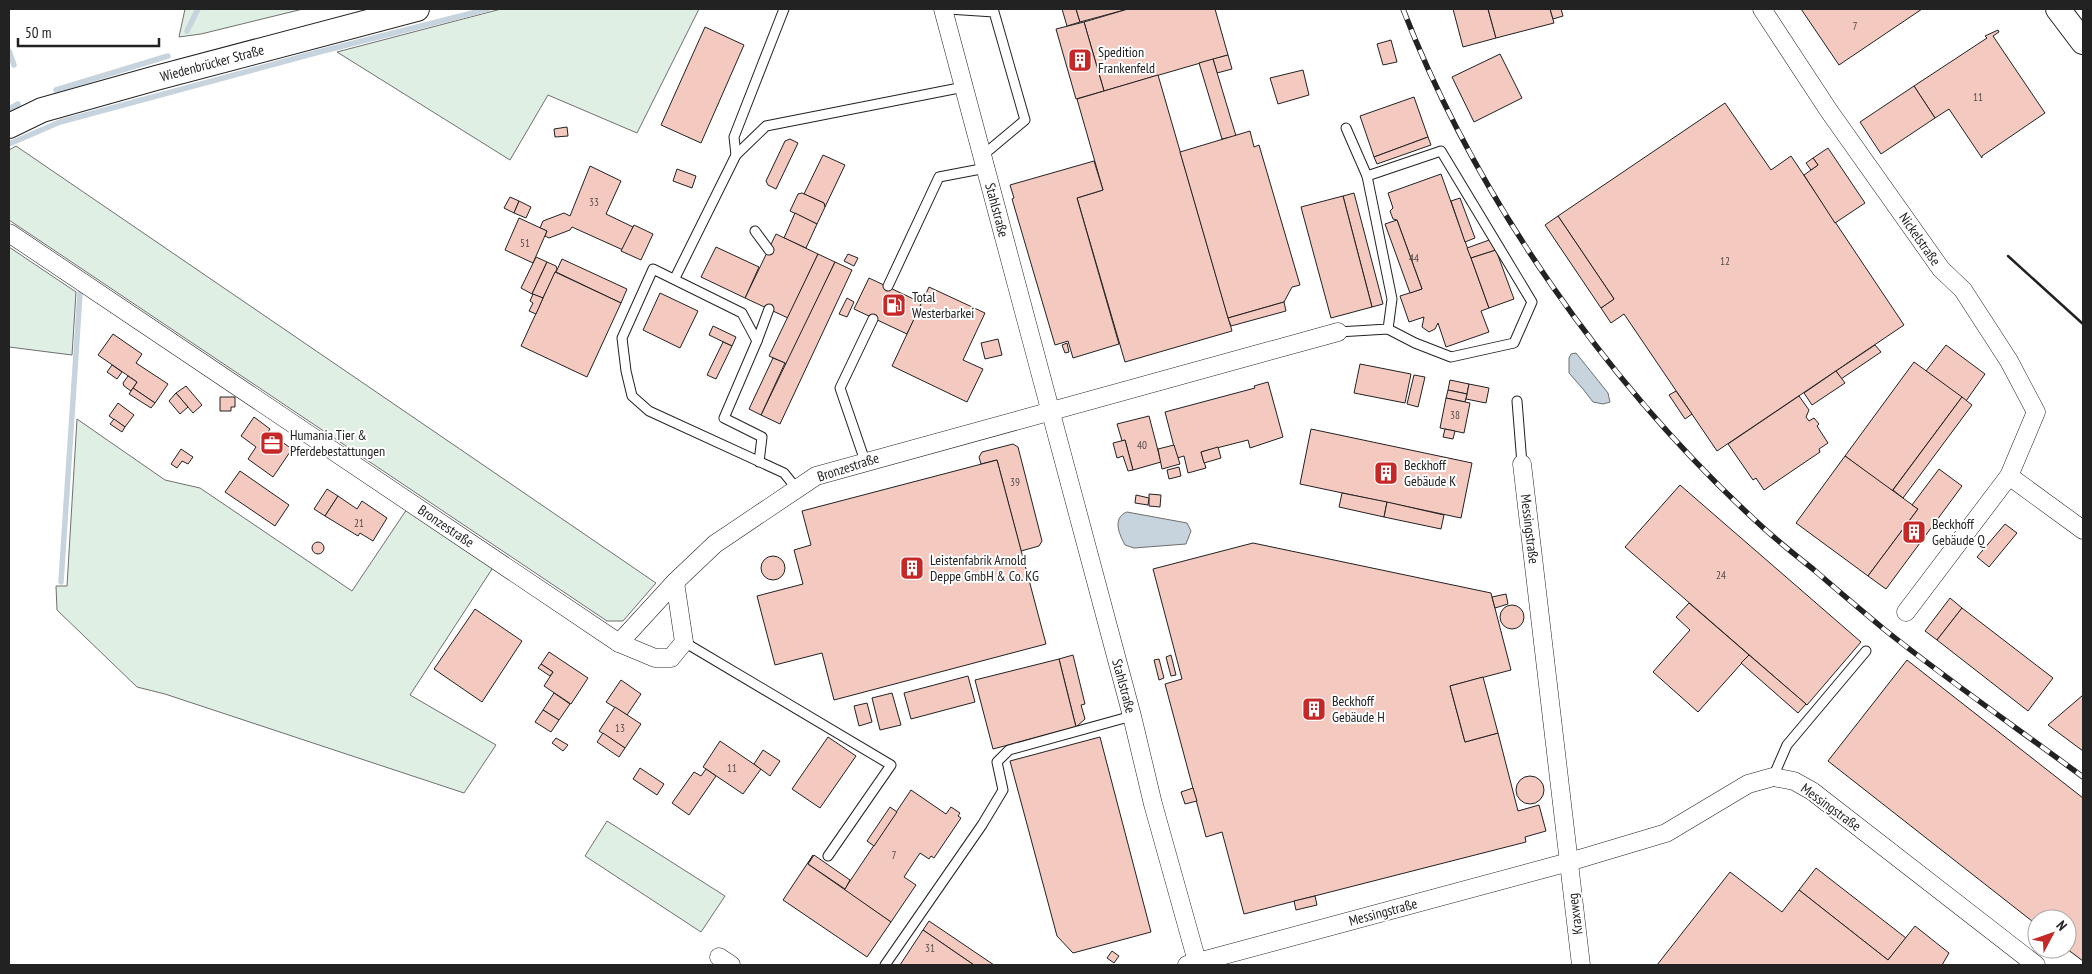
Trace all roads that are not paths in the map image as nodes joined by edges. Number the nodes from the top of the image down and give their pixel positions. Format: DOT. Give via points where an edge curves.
graph roads {
  1 [pos="417,9"];
  2 [pos="784,9"];
  3 [pos="943,9"];
  4 [pos="948,9"];
  5 [pos="1762,9"];
  6 [pos="2058,9"];
  7 [pos="2083,42"];
  8 [pos="964,87"];
  9 [pos="9,126"];
  10 [pos="1346,128"];
  11 [pos="736,155"];
  12 [pos="984,162"];
  13 [pos="1367,176"];
  14 [pos="755,231"];
  15 [pos="9,233"];
  16 [pos="769,250"];
  17 [pos="675,278"];
  18 [pos="888,286"];
  19 [pos="769,309"];
  20 [pos="873,319"];
  21 [pos="1388,329"];
  22 [pos="1338,332"];
  23 [pos="757,341"];
  24 [pos="1517,401"];
  25 [pos="1050,411"];
  26 [pos="865,461"];
  27 [pos="759,462"];
  28 [pos="1522,464"];
  29 [pos="2009,476"];
  30 [pos="797,489"];
  31 [pos="2083,530"];
  32 [pos="675,582"];
  33 [pos="1906,612"];
  34 [pos="684,642"];
  35 [pos="619,643"];
  36 [pos="1866,651"];
  37 [pos="1132,716"];
  38 [pos="1773,777"];
  39 [pos="828,856"];
  40 [pos="1569,862"];
  41 [pos="1194,964"];
  42 [pos="885,965"];
  43 [pos="1581,965"];
  44 [pos="2036,965"];
  1 -- 9 [label="main road, Wiedenbrücker Straße" via="51,107"];
  2 -- 11 [label="lane" via="734,137"];
  3 -- 8 [label="street, Stahlstraße"];
  4 -- 12 [label="lane" via="994,12 1025,120"];
  5 -- 29 [label="street, Nickelstraße" via="1829,111 1941,269 1963,290 2009,361 2036,412"];
  6 -- 7 [label="main road"];
  8 -- 11 [label="lane" via="766,126"];
  8 -- 12 [label="street, Stahlstraße"];
  10 -- 13 [label="lane"];
  11 -- 17 [label="lane"];
  12 -- 18 [label="lane" via="939,177"];
  12 -- 25 [label="street, Stahlstraße"];
  13 -- 21 [label="lane" via="1392,299"];
  13 -- 21 [label="lane" via="1441,151 1532,302 1514,343 1451,357"];
  14 -- 16 [label="lane"];
  15 -- 35 [label="street, Bronzestraße"];
  17 -- 23 [label="lane" via="742,312"];
  17 -- 27 [label="lane" via="653,269 622,338 632,396 649,411"];
  19 -- 23 [label="lane"];
  20 -- 26 [label="lane" via="840,388"];
  21 -- 22 [label="lane"];
  22 -- 25 [label="street"];
  23 -- 27 [label="lane" via="724,418 762,437"];
  24 -- 28 [label="lane"];
  25 -- 26 [label="street, Bronzestraße"];
  25 -- 37 [label="street, Stahlstraße"];
  26 -- 30 [label="street, Bronzestraße" via="816,476"];
  27 -- 30 [label="lane" via="784,473"];
  28 -- 40 [label="street, Messingstraße"];
  29 -- 31 [label="street"];
  29 -- 33 [label="street, Nickelstraße"];
  30 -- 32 [label="street, Bronzestraße" via="715,544"];
  32 -- 34 [label="street"];
  32 -- 35 [label="street, Bronzestraße"];
  34 -- 35 [label="street, Bronzestraße" via="671,658 655,658"];
  34 -- 39 [label="lane" via="890,765"];
  36 -- 38 [label="lane" via="1787,745"];
  37 -- 41 [label="street, Stahlstraße"];
  37 -- 42 [label="lane" via="1009,750 997,762 1003,790"];
  38 -- 40 [label="street, Messingstraße" via="1748,784 1666,833"];
  38 -- 44 [label="street, Messingstraße" via="1794,781 1812,791"];
  40 -- 41 [label="street, Messingstraße"];
  40 -- 43 [label="street, Kraxweg"];
}
